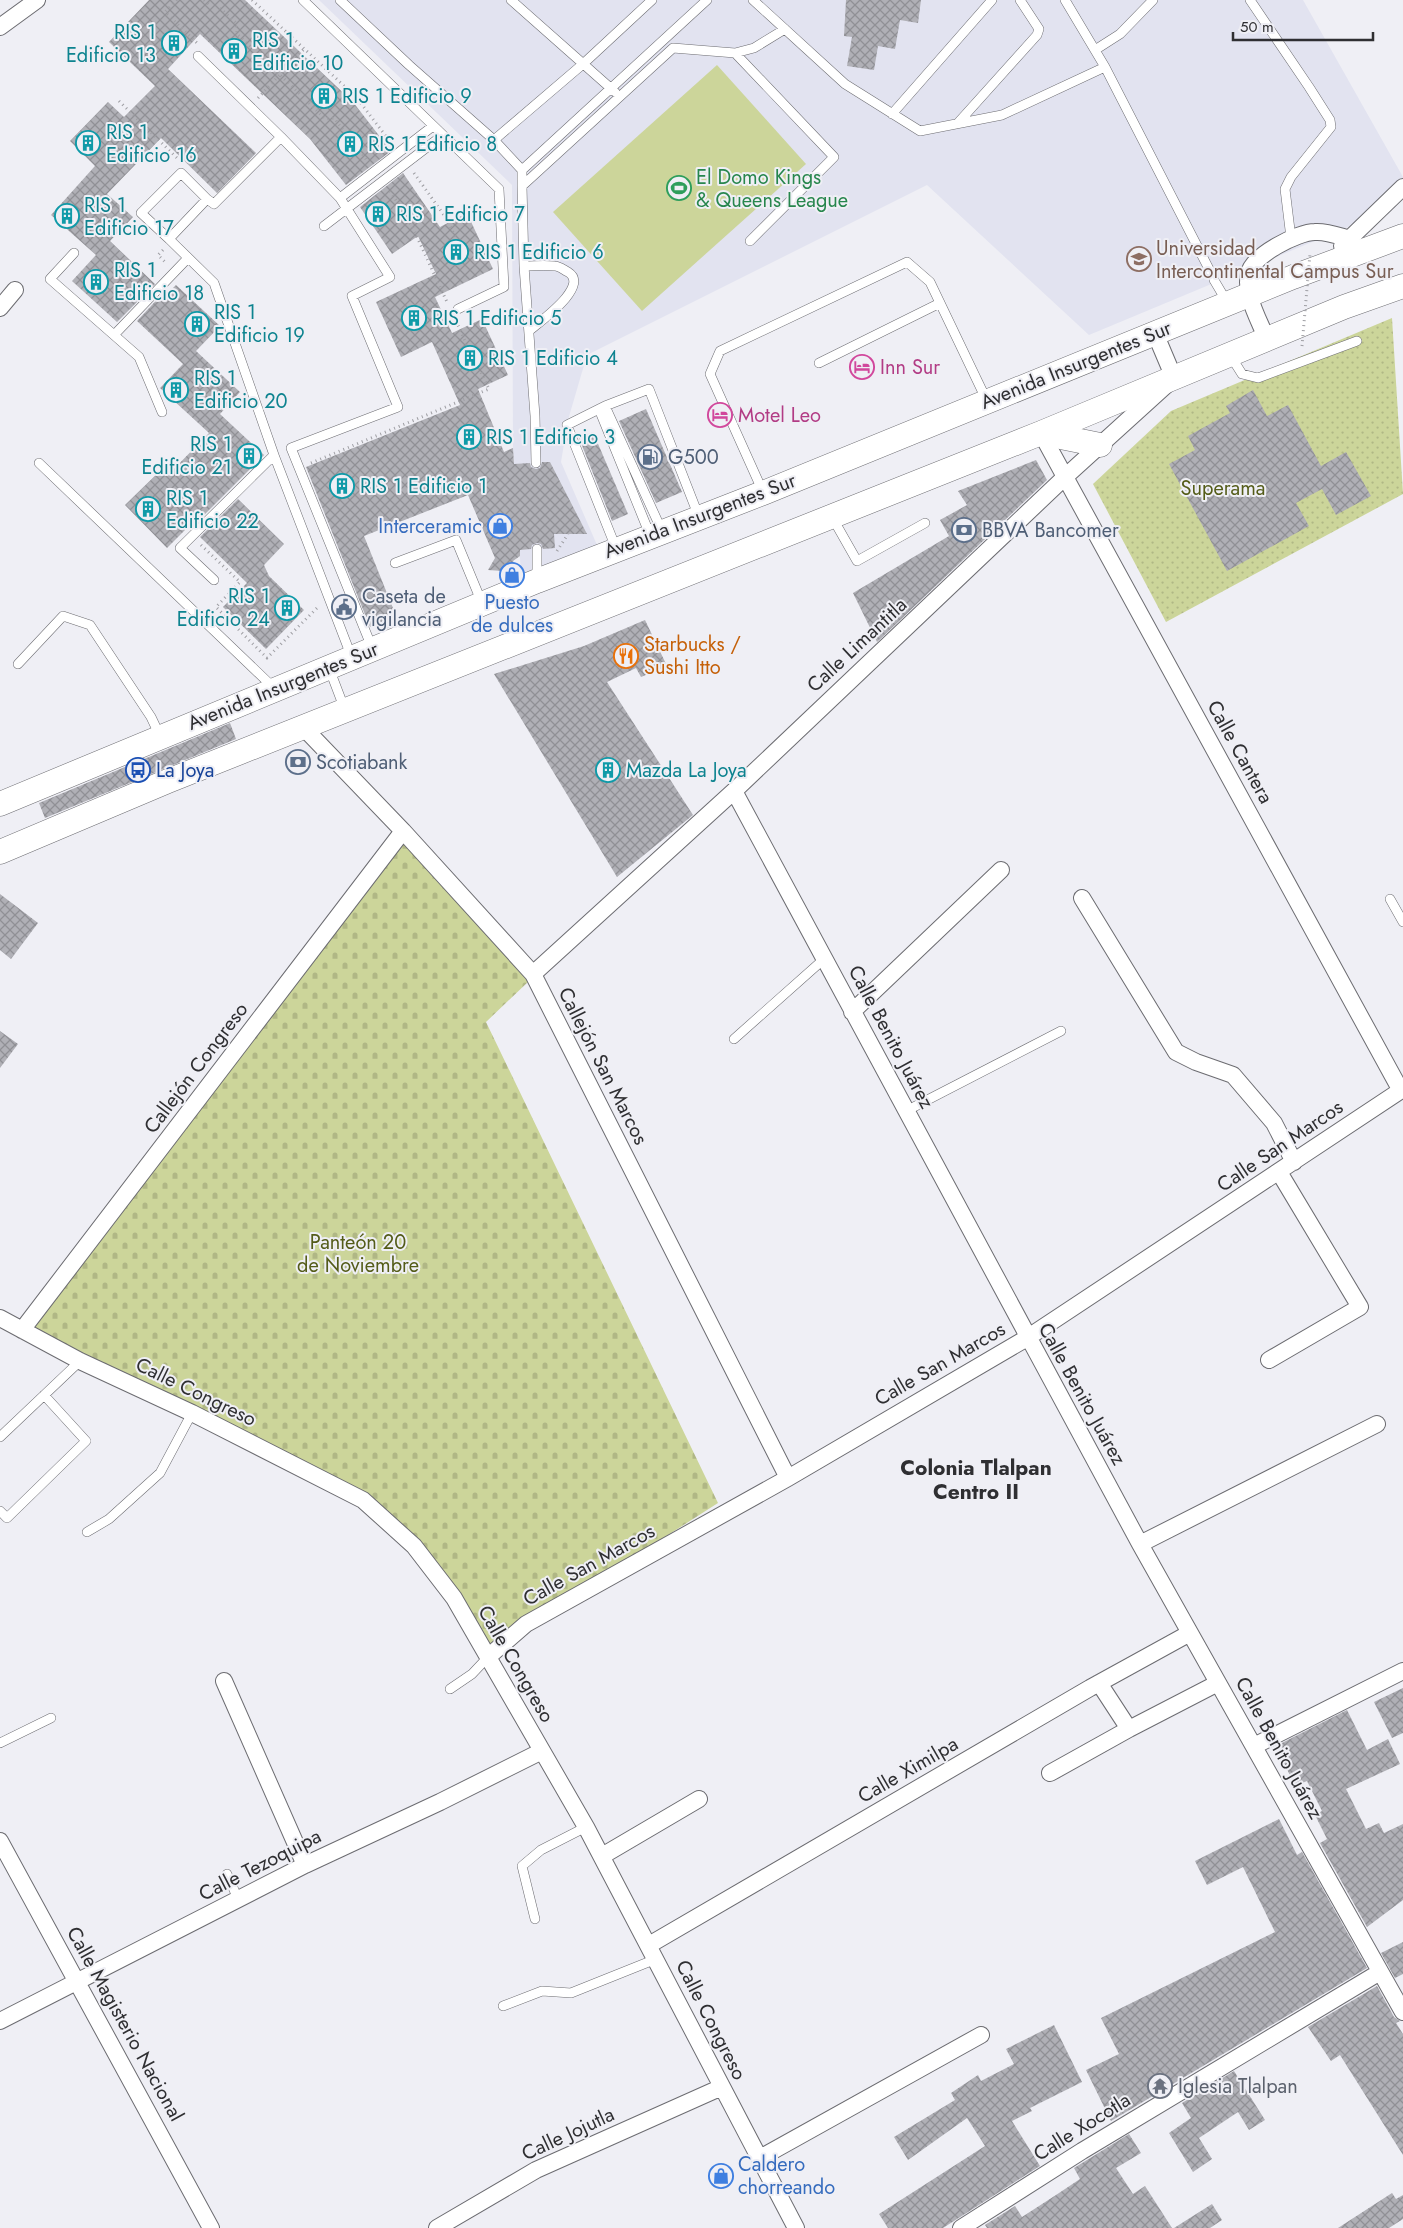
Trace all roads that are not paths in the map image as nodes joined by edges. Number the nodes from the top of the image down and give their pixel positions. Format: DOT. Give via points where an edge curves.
graph roads {
  1 [pos="37,0"];
  2 [pos="303,0"];
  3 [pos="340,0"];
  4 [pos="511,0"];
  5 [pos="652,0"];
  6 [pos="707,0"];
  7 [pos="753,0"];
  8 [pos="992,0"];
  9 [pos="1020,0"];
  10 [pos="1065,0"];
  11 [pos="1153,0"];
  12 [pos="1250,0"];
  13 [pos="0,27"];
  14 [pos="785,29"];
  15 [pos="664,41"];
  16 [pos="672,48"];
  17 [pos="1095,50"];
  18 [pos="735,53"];
  19 [pos="198,56"];
  20 [pos="583,64"];
  21 [pos="1105,67"];
  22 [pos="612,89"];
  23 [pos="620,98"];
  24 [pos="892,114"];
  25 [pos="957,124"];
  26 [pos="433,126"];
  27 [pos="443,135"];
  28 [pos="281,137"];
  29 [pos="494,140"];
  30 [pos="522,170"];
  31 [pos="522,186"];
  32 [pos="1403,186"];
  33 [pos="340,198"];
  34 [pos="207,199"];
  35 [pos="347,209"];
  36 [pos="324,226"];
  37 [pos="1403,236"];
  38 [pos="1292,238"];
  39 [pos="1350,238"];
  40 [pos="169,239"];
  41 [pos="750,240"];
  42 [pos="74,253"];
  43 [pos="188,258"];
  44 [pos="1318,259"];
  45 [pos="524,266"];
  46 [pos="1210,271"];
  47 [pos="1214,280"];
  48 [pos="1403,286"];
  49 [pos="15,290"];
  50 [pos="1238,299"];
  51 [pos="940,303"];
  52 [pos="0,308"];
  53 [pos="458,309"];
  54 [pos="529,331"];
  55 [pos="1155,333"];
  56 [pos="114,336"];
  57 [pos="1267,340"];
  58 [pos="1357,341"];
  59 [pos="1230,355"];
  60 [pos="819,363"];
  61 [pos="1174,378"];
  62 [pos="987,402"];
  63 [pos="602,407"];
  64 [pos="162,412"];
  65 [pos="1041,433"];
  66 [pos="1100,445"];
  67 [pos="274,455"];
  68 [pos="39,463"];
  69 [pos="536,463"];
  70 [pos="1065,477"];
  71 [pos="763,493"];
  72 [pos="699,517"];
  73 [pos="832,517"];
  74 [pos="925,523"];
  75 [pos="656,533"];
  76 [pos="537,549"];
  77 [pos="616,549"];
  78 [pos="395,563"];
  79 [pos="214,580"];
  80 [pos="537,581"];
  81 [pos="482,604"];
  82 [pos="363,654"];
  83 [pos="18,664"];
  84 [pos="329,668"];
  85 [pos="276,690"];
  86 [pos="346,710"];
  87 [pos="304,728"];
  88 [pos="160,736"];
  89 [pos="734,791"];
  90 [pos="0,804"];
  91 [pos="402,832"];
  92 [pos="0,852"];
  93 [pos="1000,870"];
  94 [pos="1082,898"];
  95 [pos="1390,899"];
  96 [pos="1403,922"];
  97 [pos="824,958"];
  98 [pos="532,974"];
  99 [pos="852,1012"];
  100 [pos="1061,1031"];
  101 [pos="734,1038"];
  102 [pos="1402,1090"];
  103 [pos="906,1111"];
  104 [pos="1294,1162"];
  105 [pos="1279,1172"];
  106 [pos="0,1318"];
  107 [pos="22,1330"];
  108 [pos="1027,1338"];
  109 [pos="1269,1360"];
  110 [pos="80,1361"];
  111 [pos="44,1395"];
  112 [pos="192,1413"];
  113 [pos="1377,1424"];
  114 [pos="0,1437"];
  115 [pos="788,1478"];
  116 [pos="0,1511"];
  117 [pos="87,1532"];
  118 [pos="1140,1544"];
  119 [pos="1190,1634"];
  120 [pos="488,1657"];
  121 [pos="1403,1671"];
  122 [pos="224,1681"];
  123 [pos="1099,1683"];
  124 [pos="1218,1683"];
  125 [pos="450,1689"];
  126 [pos="51,1718"];
  127 [pos="1129,1729"];
  128 [pos="0,1743"];
  129 [pos="1254,1746"];
  130 [pos="542,1751"];
  131 [pos="1050,1773"];
  132 [pos="699,1799"];
  133 [pos="586,1827"];
  134 [pos="0,1841"];
  135 [pos="602,1856"];
  136 [pos="305,1865"];
  137 [pos="227,1874"];
  138 [pos="238,1899"];
  139 [pos="535,1919"];
  140 [pos="652,1952"];
  141 [pos="1380,1972"];
  142 [pos="78,1982"];
  143 [pos="503,2006"];
  144 [pos="1403,2012"];
  145 [pos="0,2021"];
  146 [pos="981,2035"];
  147 [pos="722,2087"];
  148 [pos="760,2158"];
  149 [pos="211,2228"];
  150 [pos="436,2228"];
  151 [pos="796,2228"];
  152 [pos="961,2228"];
  1 -- 13 [label="street"];
  2 -- 26 [label="lane"];
  3 -- 29 [label="lane"];
  4 -- 20 [label="lane"];
  5 -- 20 [label="lane"];
  6 -- 15 [label="lane"];
  7 -- 14 [label="lane"];
  8 -- 24 [label="lane"];
  9 -- 25 [label="lane" via="1037,24 1037,35"];
  10 -- 17 [label="lane"];
  11 -- 17 [label="lane" via="1120,34"];
  12 -- 38 [label="lane" via="1330,120 1331,127 1290,176 1285,189"];
  14 -- 18 [label="lane" via="754,48"];
  14 -- 24 [label="lane" via="845,84"];
  15 -- 16 [label="lane"];
  15 -- 22 [label="lane"];
  16 -- 18 [label="lane"];
  16 -- 23 [label="lane"];
  17 -- 21 [label="lane"];
  18 -- 41 [label="lane" via="834,157"];
  19 -- 28 [label="lane"];
  20 -- 22 [label="lane"];
  20 -- 29 [label="lane"];
  21 -- 25 [label="lane" via="1002,115"];
  21 -- 46 [label="lane"];
  22 -- 23 [label="lane"];
  22 -- 30 [label="lane"];
  23 -- 31 [label="lane"];
  24 -- 25 [label="lane" via="920,131"];
  26 -- 27 [label="lane"];
  26 -- 33 [label="lane"];
  27 -- 35 [label="lane"];
  27 -- 53 [label="lane" via="499,189 504,287"];
  28 -- 33 [label="lane"];
  28 -- 34 [label="lane" via="214,204"];
  29 -- 30 [label="lane"];
  30 -- 31 [label="lane"];
  31 -- 45 [label="lane"];
  32 -- 39 [label="street"];
  33 -- 35 [label="lane"];
  34 -- 40 [label="lane"];
  34 -- 40 [label="lane" via="181,173 141,213"];
  35 -- 36 [label="lane"];
  35 -- 82 [label="lane" via="390,277 352,296 398,407 291,448"];
  37 -- 44 [label="main road, Avenida Insurgentes Sur"];
  38 -- 39 [label="street" via="1316,232"];
  38 -- 50 [label="street" via="1253,264"];
  39 -- 44 [label="street"];
  40 -- 43 [label="lane"];
  42 -- 56 [label="lane" via="50,279"];
  43 -- 56 [label="lane"];
  43 -- 67 [label="lane" via="214,283"];
  44 -- 50 [label="main road, Avenida Insurgentes Sur"];
  45 -- 54 [label="lane"];
  45 -- 54 [label="lane" via="557,266 572,274 575,280 574,289 568,296"];
  47 -- 50 [label="lane"];
  48 -- 57 [label="main road"];
  49 -- 52 [label="street"];
  50 -- 55 [label="main road, Avenida Insurgentes Sur"];
  50 -- 57 [label="street"];
  51 -- 60 [label="lane"];
  51 -- 62 [label="lane"];
  51 -- 71 [label="lane" via="930,282 907,262 720,351 710,374"];
  54 -- 69 [label="lane"];
  55 -- 61 [label="street"];
  55 -- 62 [label="main road, Avenida Insurgentes Sur"];
  56 -- 64 [label="lane" via="139,357"];
  57 -- 59 [label="main road"];
  58 -- 59 [label="lane" via="1258,378 1242,374"];
  59 -- 61 [label="main road"];
  61 -- 65 [label="main road"];
  61 -- 66 [label="street, Calle Limantitla"];
  62 -- 71 [label="main road, Avenida Insurgentes Sur"];
  63 -- 72 [label="lane" via="649,389"];
  63 -- 75 [label="lane"];
  63 -- 77 [label="lane" via="567,425"];
  65 -- 66 [label="main road"];
  65 -- 70 [label="street, Calle Cantera"];
  65 -- 73 [label="main road"];
  66 -- 70 [label="street, Calle Limantitla"];
  67 -- 79 [label="lane" via="180,548"];
  67 -- 82 [label="lane"];
  68 -- 85 [label="lane"];
  70 -- 89 [label="street, Calle Limantitla"];
  70 -- 102 [label="street, Calle Cantera"];
  71 -- 72 [label="main road, Avenida Insurgentes Sur"];
  72 -- 75 [label="main road, Avenida Insurgentes Sur"];
  73 -- 74 [label="lane" via="857,561"];
  73 -- 86 [label="main road"];
  75 -- 77 [label="main road, Avenida Insurgentes Sur"];
  76 -- 80 [label="lane"];
  77 -- 80 [label="main road, Avenida Insurgentes Sur"];
  78 -- 81 [label="lane" via="456,540"];
  80 -- 81 [label="main road, Avenida Insurgentes Sur"];
  81 -- 82 [label="main road, Avenida Insurgentes Sur"];
  82 -- 84 [label="main road, Avenida Insurgentes Sur"];
  83 -- 88 [label="lane" via="63,616 90,625 152,717"];
  84 -- 85 [label="main road, Avenida Insurgentes Sur"];
  84 -- 86 [label="lane"];
  85 -- 88 [label="main road, Avenida Insurgentes Sur"];
  86 -- 87 [label="main road"];
  87 -- 91 [label="street, Callejón San Marcos"];
  87 -- 92 [label="main road"];
  88 -- 90 [label="main road, Avenida Insurgentes Sur"];
  89 -- 97 [label="street, Calle Benito Juárez"];
  89 -- 98 [label="street, Calle Limantitla"];
  91 -- 98 [label="street, Callejón San Marcos"];
  91 -- 107 [label="street, Callejón Congreso"];
  93 -- 99 [label="street"];
  94 -- 104 [label="street" via="1176,1052 1233,1075 1274,1123"];
  95 -- 96 [label="lane"];
  97 -- 99 [label="street, Calle Benito Juárez"];
  97 -- 101 [label="lane"];
  98 -- 115 [label="street, Callejón San Marcos"];
  99 -- 103 [label="street, Calle Benito Juárez"];
  100 -- 103 [label="lane"];
  102 -- 104 [label="street, Calle San Marcos"];
  103 -- 108 [label="street, Calle Benito Juárez"];
  104 -- 105 [label="street, Calle San Marcos"];
  105 -- 108 [label="street, Calle San Marcos"];
  105 -- 109 [label="street" via="1360,1306"];
  106 -- 107 [label="street, Calle Congreso"];
  107 -- 110 [label="street, Calle Congreso"];
  108 -- 115 [label="street, Calle San Marcos"];
  108 -- 118 [label="street, Calle Benito Juárez"];
  110 -- 111 [label="lane"];
  110 -- 112 [label="street, Calle Congreso"];
  111 -- 114 [label="lane"];
  111 -- 116 [label="lane" via="86,1441 7,1518"];
  112 -- 117 [label="lane" via="160,1473 110,1519"];
  112 -- 120 [label="street, Calle Congreso" via="363,1500 414,1546 454,1598"];
  113 -- 118 [label="street"];
  115 -- 120 [label="street, Calle San Marcos" via="526,1624"];
  118 -- 119 [label="street, Calle Benito Juárez"];
  119 -- 123 [label="street, Calle Ximilpa"];
  119 -- 124 [label="street, Calle Benito Juárez"];
  120 -- 125 [label="lane" via="472,1674"];
  120 -- 130 [label="street, Calle Congreso"];
  121 -- 129 [label="street"];
  122 -- 136 [label="street"];
  123 -- 127 [label="street"];
  123 -- 140 [label="street, Calle Ximilpa"];
  124 -- 127 [label="street"];
  124 -- 129 [label="street, Calle Benito Juárez"];
  126 -- 128 [label="lane"];
  127 -- 131 [label="street"];
  129 -- 141 [label="street, Calle Benito Juárez"];
  130 -- 133 [label="street, Calle Congreso"];
  130 -- 136 [label="street, Calle Tezoquipa"];
  132 -- 135 [label="street"];
  133 -- 135 [label="street, Calle Congreso"];
  133 -- 139 [label="lane" via="541,1850 522,1866"];
  134 -- 142 [label="street, Calle Magisterio Nacional"];
  135 -- 140 [label="street, Calle Congreso"];
  136 -- 138 [label="street, Calle Tezoquipa"];
  137 -- 138 [label="lane"];
  138 -- 142 [label="street, Calle Tezoquipa"];
  140 -- 143 [label="lane" via="571,1993 542,1991"];
  140 -- 147 [label="street, Calle Congreso"];
  141 -- 144 [label="street, Calle Benito Juárez"];
  141 -- 152 [label="street, Calle Xocotla" via="1082,2150"];
  142 -- 145 [label="street, Calle Tezoquipa"];
  142 -- 149 [label="street, Calle Magisterio Nacional"];
  146 -- 148 [label="street"];
  147 -- 148 [label="street, Calle Congreso"];
  147 -- 150 [label="street, Calle Jojutla" via="536,2170"];
  148 -- 151 [label="street, Calle Congreso"];
}
